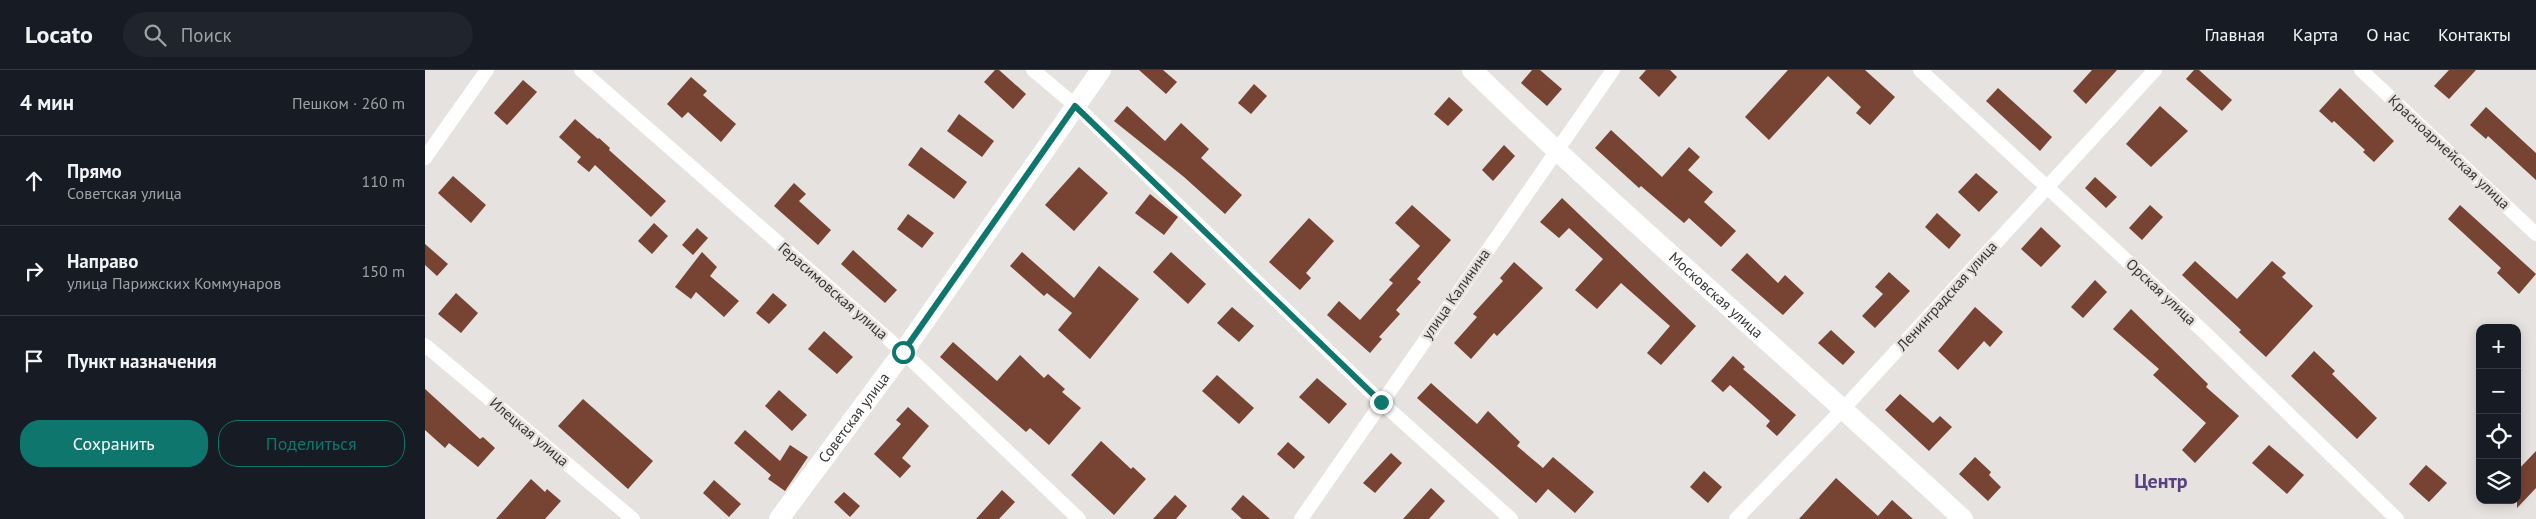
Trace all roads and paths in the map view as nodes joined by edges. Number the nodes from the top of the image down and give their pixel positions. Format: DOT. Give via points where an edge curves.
graph roads {
  1 [pos="487,70"];
  2 [pos="581,70"];
  3 [pos="1033,70"];
  4 [pos="1101,70"];
  5 [pos="1472,70"];
  6 [pos="1613,70"];
  7 [pos="1920,70"];
  8 [pos="2155,70"];
  9 [pos="2361,70"];
  10 [pos="1075,106"];
  11 [pos="1555,151"];
  12 [pos="425,158"];
  13 [pos="2047,185"];
  14 [pos="2536,234"];
  15 [pos="425,345"];
  16 [pos="903,352"];
  17 [pos="1381,402"];
  18 [pos="1844,408"];
  19 [pos="633,519"];
  20 [pos="779,519"];
  21 [pos="1079,519"];
  22 [pos="1301,519"];
  23 [pos="1511,519"];
  24 [pos="1736,519"];
  25 [pos="1963,519"];
  26 [pos="2397,519"];
  1 -- 12 [label="street"];
  2 -- 16 [label="street, Герасимовская улица"];
  3 -- 10 [label="street"];
  4 -- 10 [label="street, Советская улица"];
  5 -- 11 [label="street, Московская улица"];
  6 -- 11 [label="street, улица Калинина"];
  7 -- 13 [label="street, Орская улица"];
  8 -- 13 [label="street, Ленинградская улица"];
  9 -- 14 [label="street, Красноармейская улица"];
  10 -- 16 [label="street, Советская улица"];
  10 -- 17 [label="street"];
  11 -- 17 [label="street, улица Калинина"];
  11 -- 18 [label="street, Московская улица"];
  13 -- 18 [label="street, Ленинградская улица"];
  13 -- 26 [label="street, Орская улица"];
  15 -- 19 [label="street, Илецкая улица"];
  16 -- 20 [label="street, Советская улица"];
  16 -- 21 [label="street, Герасимовская улица"];
  17 -- 22 [label="street, улица Калинина"];
  17 -- 23 [label="street"];
  18 -- 24 [label="street, Ленинградская улица"];
  18 -- 25 [label="street, Московская улица"];
}
